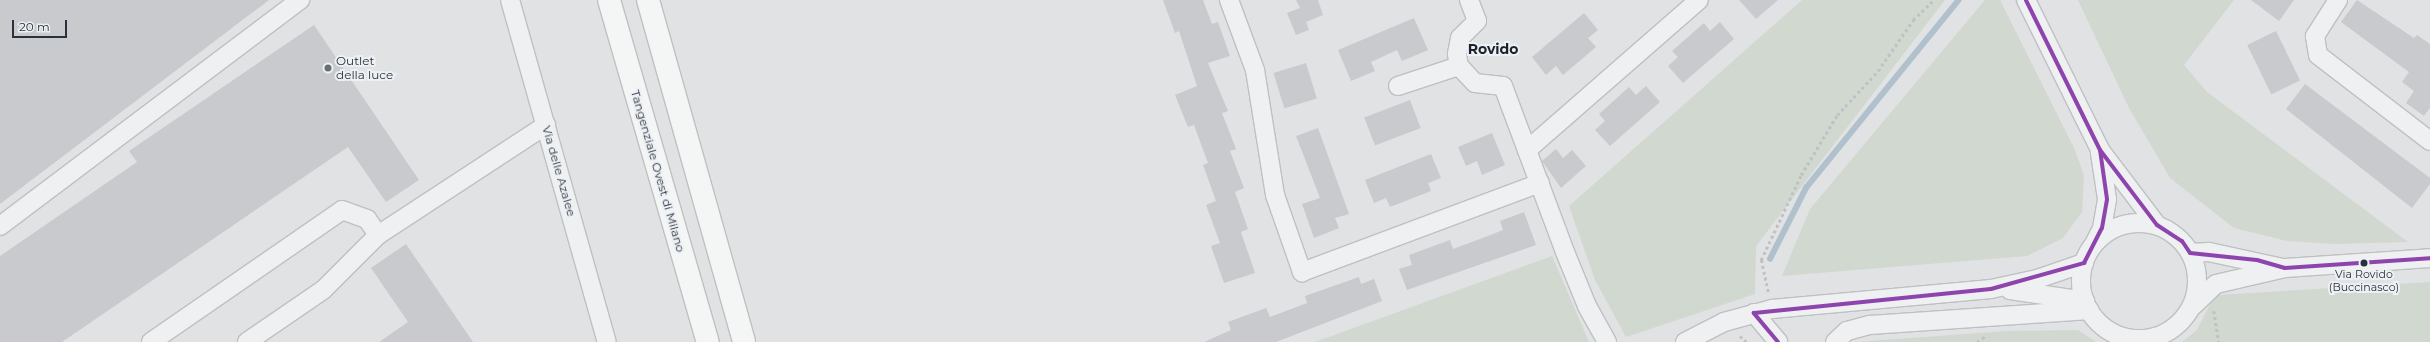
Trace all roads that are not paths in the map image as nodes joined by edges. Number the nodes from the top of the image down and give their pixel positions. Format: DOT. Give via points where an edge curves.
graph roads {
  1 [pos="300,0"];
  2 [pos="510,0"];
  3 [pos="609,0"];
  4 [pos="648,0"];
  5 [pos="1468,0"];
  6 [pos="1699,0"];
  7 [pos="2026,0"];
  8 [pos="2338,0"];
  9 [pos="1234,2"];
  10 [pos="1460,66"];
  11 [pos="1398,86"];
  12 [pos="546,125"];
  13 [pos="2430,141"];
  14 [pos="1527,150"];
  15 [pos="2100,150"];
  16 [pos="1540,183"];
  17 [pos="2157,225"];
  18 [pos="0,226"];
  19 [pos="378,235"];
  20 [pos="2094,244"];
  21 [pos="2190,253"];
  22 [pos="2430,258"];
  23 [pos="2084,263"];
  24 [pos="2286,268"];
  25 [pos="1991,289"];
  26 [pos="2087,305"];
  27 [pos="1754,313"];
  28 [pos="2188,313"];
  29 [pos="150,342"];
  30 [pos="247,342"];
  31 [pos="607,342"];
  32 [pos="708,342"];
  33 [pos="744,342"];
  34 [pos="1607,342"];
  35 [pos="1686,342"];
  36 [pos="1778,342"];
  37 [pos="1835,342"];
  1 -- 18 [label="street"];
  2 -- 12 [label="street, Via delle Azalee"];
  3 -- 32 [label="highway, Tangenziale Ovest di Milano"];
  4 -- 33 [label="highway"];
  5 -- 10 [label="street" via="1477,21 1460,38 1457,54"];
  6 -- 14 [label="street"];
  7 -- 15 [label="street"];
  8 -- 13 [label="street" via="2315,36 2318,55"];
  9 -- 16 [label="street" via="1255,70 1275,195 1302,272"];
  10 -- 11 [label="street"];
  10 -- 14 [label="street" via="1475,83 1503,86"];
  12 -- 19 [label="street"];
  12 -- 31 [label="street, Via delle Azalee"];
  14 -- 16 [label="street"];
  15 -- 17 [label="street"];
  15 -- 20 [label="street" via="2107,199 2102,228"];
  16 -- 34 [label="street" via="1587,306"];
  17 -- 20 [label="street" via="2122,225"];
  17 -- 21 [label="street" via="2182,241"];
  19 -- 29 [label="street" via="367,219 342,210"];
  19 -- 30 [label="street" via="323,290"];
  20 -- 23 [label="street"];
  21 -- 24 [label="street" via="2257,260"];
  21 -- 28 [label="street" via="2198,283"];
  22 -- 24 [label="street"];
  23 -- 25 [label="street" via="2050,276"];
  23 -- 26 [label="street" via="2081,282"];
  24 -- 28 [label="street" via="2216,284"];
  25 -- 26 [label="street"];
  25 -- 27 [label="street" via="1772,309"];
  26 -- 28 [label="street" via="2106,328 2135,339 2165,333"];
  26 -- 37 [label="street" via="1870,325 1847,331"];
  27 -- 35 [label="street" via="1724,322"];
  27 -- 36 [label="street"];
}
